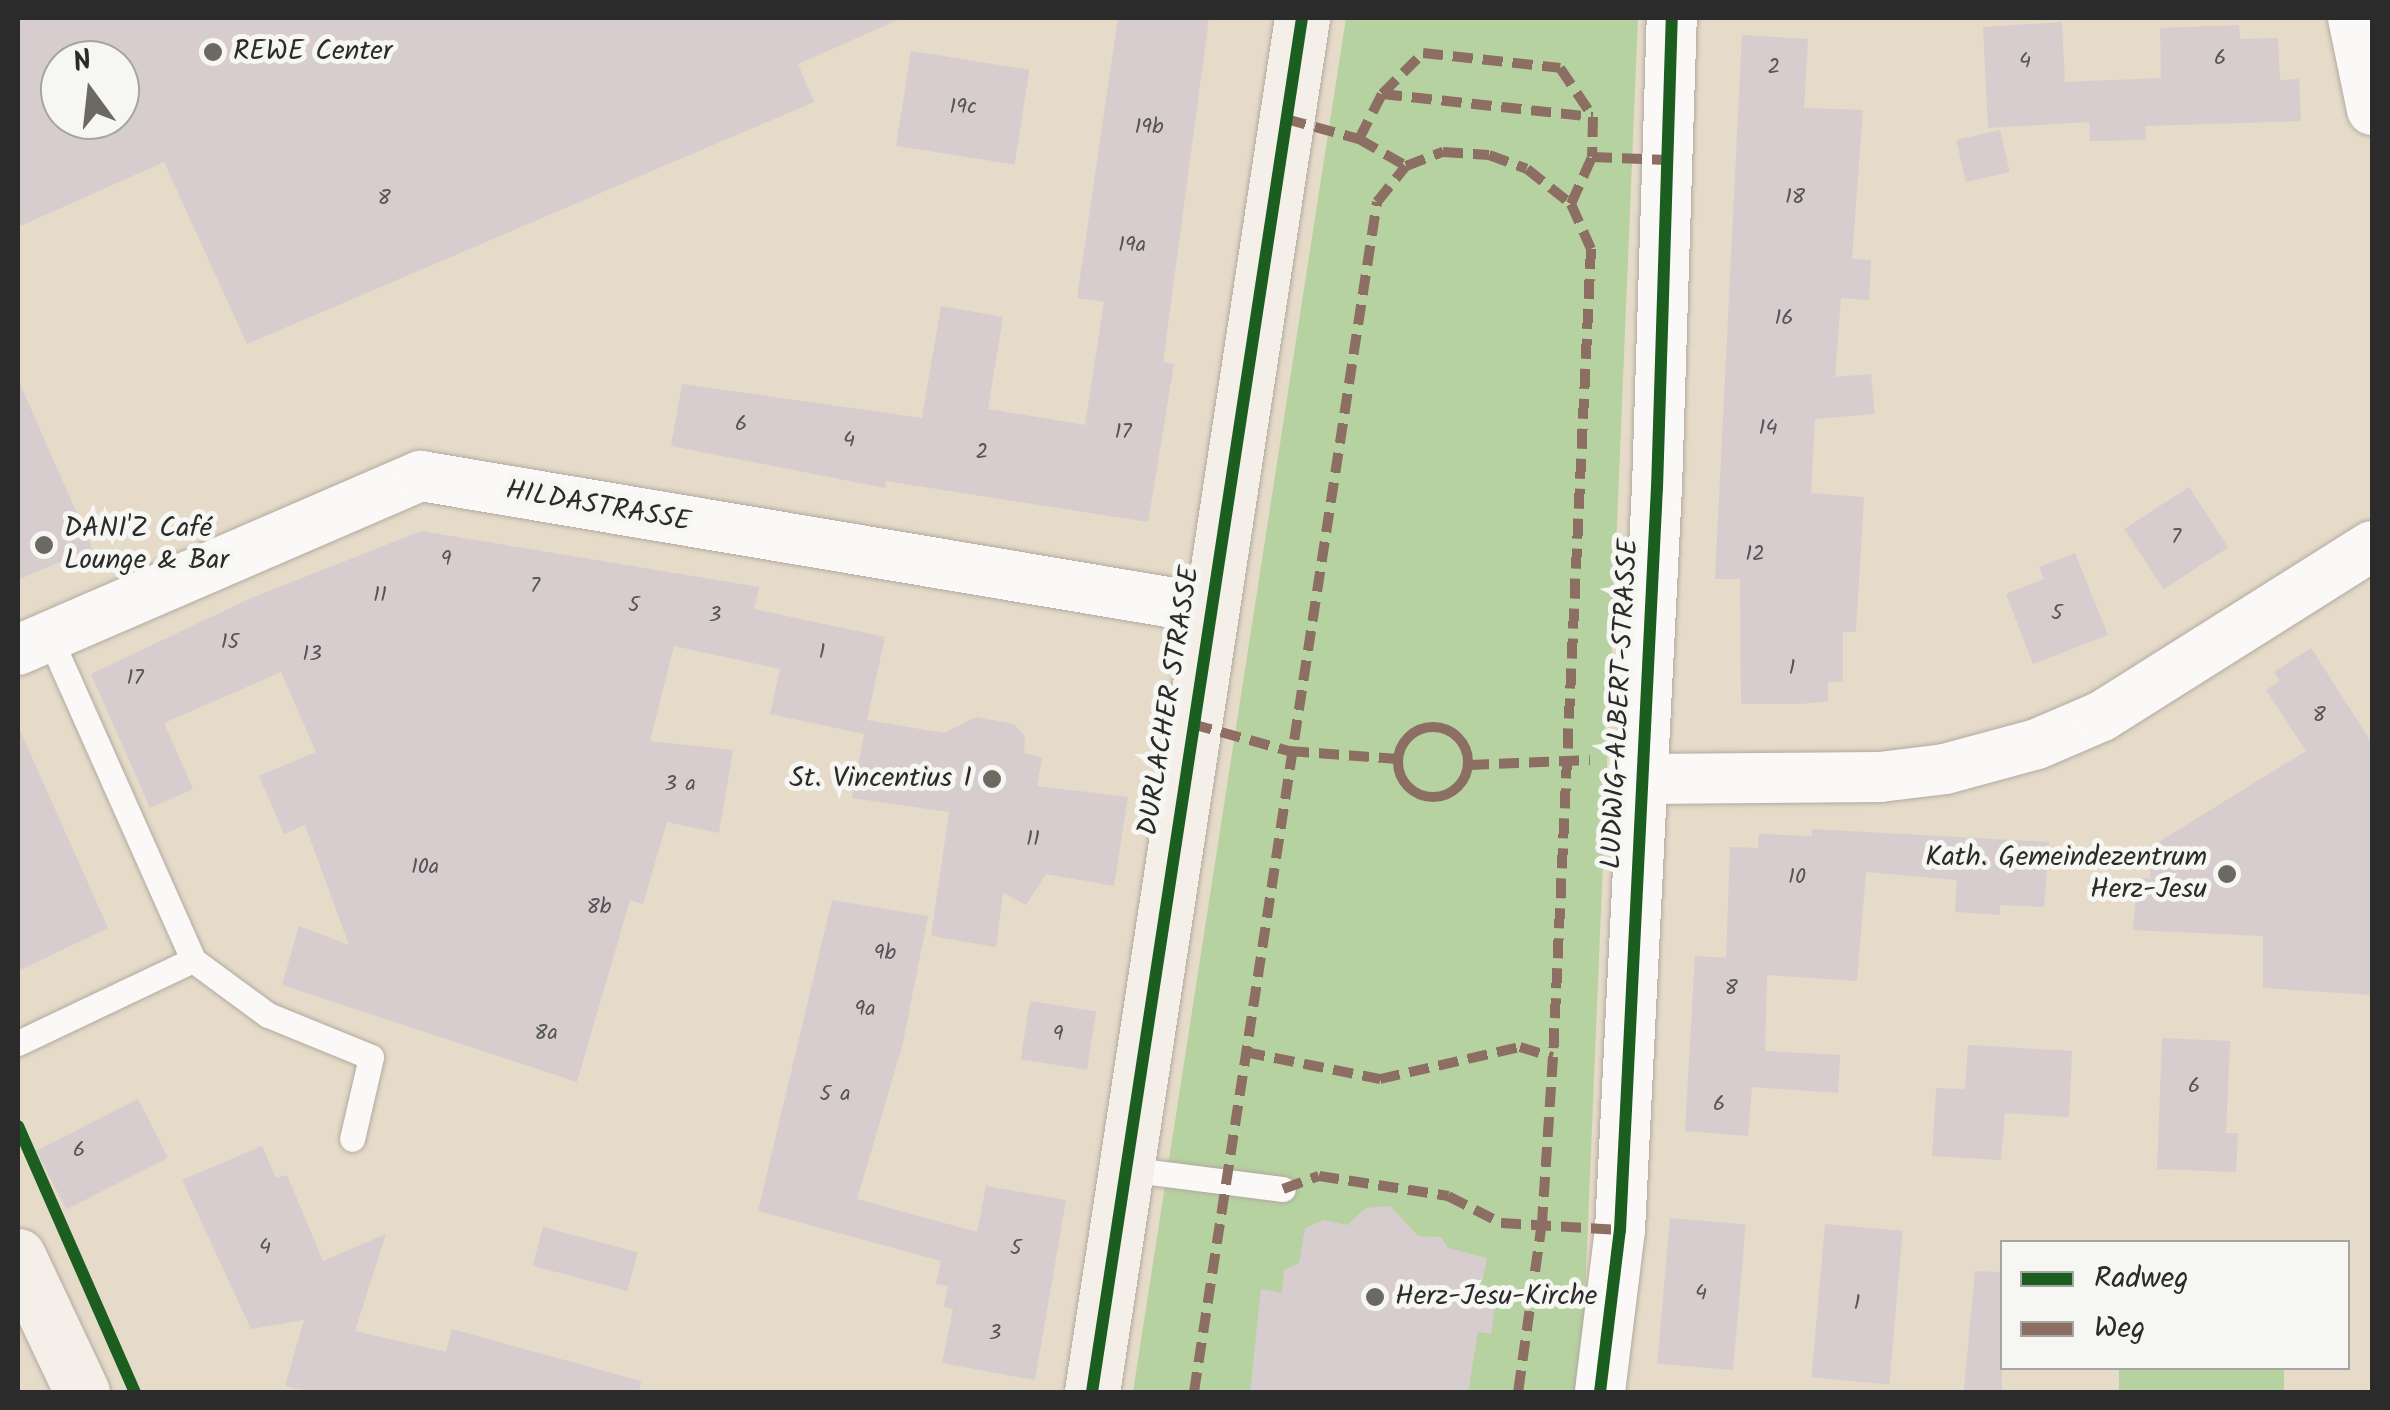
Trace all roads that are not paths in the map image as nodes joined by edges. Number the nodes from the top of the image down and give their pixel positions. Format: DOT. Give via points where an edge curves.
graph roads {
  1 [pos="1302,18"];
  2 [pos="1672,18"];
  3 [pos="2354,18"];
  4 [pos="2372,110"];
  5 [pos="2372,546"];
  6 [pos="1209,610"];
  7 [pos="33,643"];
  8 [pos="1643,779"];
  9 [pos="193,960"];
  10 [pos="18,1043"];
  11 [pos="352,1139"];
  12 [pos="1126,1170"];
  13 [pos="1284,1189"];
  14 [pos="24,1271"];
  15 [pos="49,1392"];
  16 [pos="82,1392"];
  17 [pos="1092,1392"];
  18 [pos="1600,1392"];
  1 -- 6 [label="street, DURLACHER STRASSE"];
  2 -- 8 [label="street, LUDWIG-ALBERT-STRASSE"];
  3 -- 4 [label="street"];
  5 -- 8 [label="street" via="2102,716 2038,744 1880,778"];
  6 -- 7 [label="street, HILDASTRASSE" via="422,476"];
  6 -- 12 [label="street, DURLACHER STRASSE"];
  7 -- 9 [label="lane"];
  8 -- 18 [label="street, LUDWIG-ALBERT-STRASSE" via="1620,1230"];
  9 -- 10 [label="lane"];
  9 -- 11 [label="lane" via="268,1015 371,1057"];
  12 -- 13 [label="lane"];
  12 -- 17 [label="street, DURLACHER STRASSE"];
  14 -- 15 [label="street"];
  14 -- 16 [label="street"];
}
